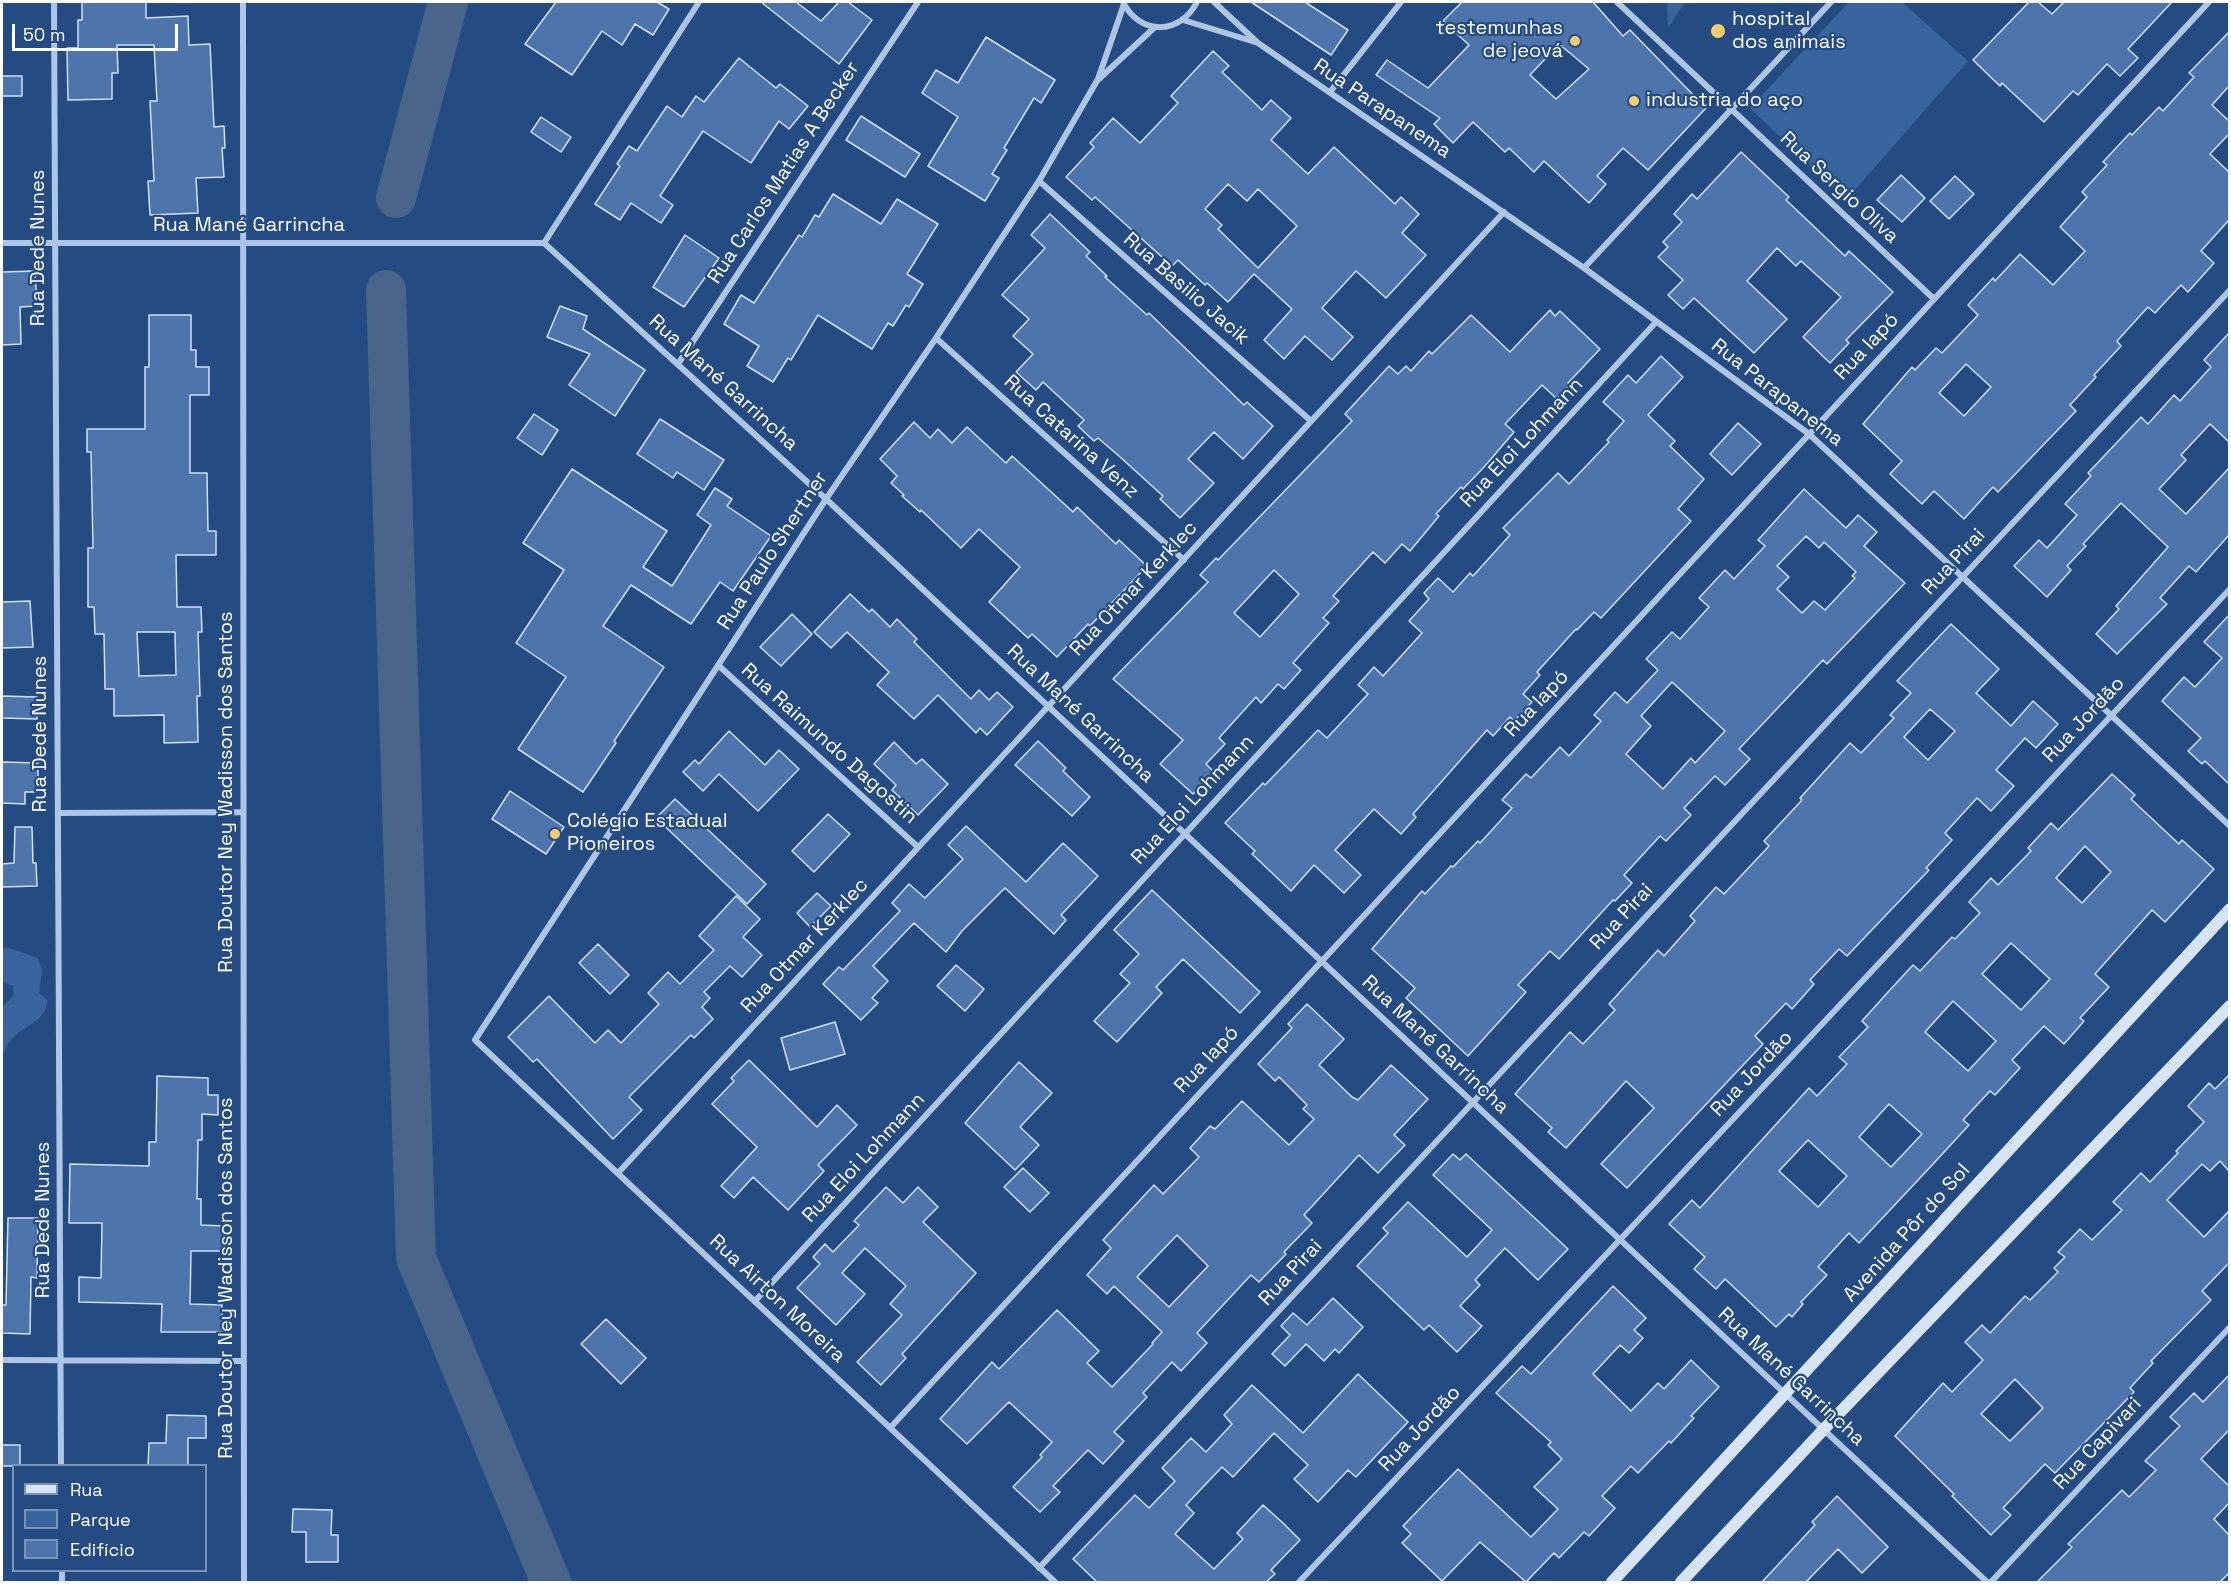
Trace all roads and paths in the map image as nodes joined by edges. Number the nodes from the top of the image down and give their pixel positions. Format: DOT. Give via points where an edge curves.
graph roads {
  1 [pos="54,2"];
  2 [pos="243,2"];
  3 [pos="699,2"];
  4 [pos="918,2"];
  5 [pos="1197,2"];
  6 [pos="1214,2"];
  7 [pos="1401,2"];
  8 [pos="1617,2"];
  9 [pos="1831,2"];
  10 [pos="2209,2"];
  11 [pos="1123,3"];
  12 [pos="1183,20"];
  13 [pos="1155,27"];
  14 [pos="1258,43"];
  15 [pos="1098,79"];
  16 [pos="1330,92"];
  17 [pos="1731,110"];
  18 [pos="1039,181"];
  19 [pos="1504,212"];
  20 [pos="2,243"];
  21 [pos="55,243"];
  22 [pos="243,243"];
  23 [pos="544,243"];
  24 [pos="1584,268"];
  25 [pos="2229,290"];
  26 [pos="1934,299"];
  27 [pos="1656,322"];
  28 [pos="936,338"];
  29 [pos="678,364"];
  30 [pos="1311,421"];
  31 [pos="1809,434"];
  32 [pos="826,499"];
  33 [pos="1184,560"];
  34 [pos="1962,577"];
  35 [pos="2229,589"];
  36 [pos="718,665"];
  37 [pos="1048,706"];
  38 [pos="2111,716"];
  39 [pos="243,812"];
  40 [pos="58,813"];
  41 [pos="2229,826"];
  42 [pos="1185,834"];
  43 [pos="918,847"];
  44 [pos="2229,909"];
  45 [pos="1322,961"];
  46 [pos="2229,1006"];
  47 [pos="475,1040"];
  48 [pos="1473,1102"];
  49 [pos="618,1173"];
  50 [pos="1620,1240"];
  51 [pos="755,1301"];
  52 [pos="2229,1327"];
  53 [pos="2,1360"];
  54 [pos="61,1360"];
  55 [pos="244,1361"];
  56 [pos="1786,1395"];
  57 [pos="890,1428"];
  58 [pos="1824,1429"];
  59 [pos="61,1464"];
  60 [pos="1040,1568"];
  61 [pos="244,1582"];
  62 [pos="1055,1582"];
  63 [pos="1299,1582"];
  64 [pos="1612,1582"];
  65 [pos="1681,1582"];
  66 [pos="1989,1582"];
  1 -- 21 [label="street, Rua Dede Nunes"];
  2 -- 22 [label="street, Rua Doutor Ney Wadisson dos Santos"];
  3 -- 23 [label="street"];
  4 -- 29 [label="street, Rua Carlos Matias A Becker"];
  5 -- 12 [label="street"];
  6 -- 14 [label="street, Rua Parapanema"];
  7 -- 16 [label="street"];
  8 -- 17 [label="street, Rua Sergio Oliva"];
  9 -- 17 [label="street"];
  10 -- 26 [label="street, Rua Iapó"];
  11 -- 13 [label="street" via="1136,19"];
  11 -- 15 [label="street, Rua Paulo Shertner"];
  12 -- 13 [label="street"];
  12 -- 14 [label="street, Rua Parapanema"];
  13 -- 15 [label="street, Rua Paulo Shertner"];
  14 -- 16 [label="street, Rua Parapanema"];
  15 -- 18 [label="street, Rua Paulo Shertner"];
  16 -- 19 [label="street, Rua Parapanema"];
  17 -- 24 [label="street"];
  17 -- 26 [label="street, Rua Sergio Oliva"];
  18 -- 28 [label="street, Rua Paulo Shertner"];
  18 -- 30 [label="street, Rua Basilio Jacik"];
  19 -- 24 [label="street, Rua Parapanema"];
  19 -- 30 [label="street, Rua Otmar Kerklec"];
  20 -- 21 [label="street, Rua Mané Garrincha"];
  21 -- 22 [label="street, Rua Mané Garrincha"];
  21 -- 40 [label="street, Rua Dede Nunes"];
  22 -- 23 [label="street, Rua Mané Garrincha"];
  22 -- 39 [label="street, Rua Doutor Ney Wadisson dos Santos"];
  23 -- 29 [label="street, Rua Mané Garrincha"];
  24 -- 27 [label="street, Rua Parapanema"];
  25 -- 34 [label="street, Rua Pirai"];
  26 -- 31 [label="street, Rua Iapó"];
  27 -- 31 [label="street, Rua Parapanema"];
  27 -- 42 [label="street, Rua Eloi Lohmann"];
  28 -- 32 [label="street, Rua Paulo Shertner"];
  28 -- 33 [label="street, Rua Catarina Venz"];
  29 -- 32 [label="street, Rua Mané Garrincha"];
  30 -- 33 [label="street, Rua Otmar Kerklec"];
  31 -- 34 [label="street, Rua Parapanema"];
  31 -- 45 [label="street, Rua Iapó"];
  32 -- 36 [label="street, Rua Paulo Shertner"];
  32 -- 37 [label="street, Rua Mané Garrincha"];
  33 -- 37 [label="street, Rua Otmar Kerklec"];
  34 -- 38 [label="street, Rua Parapanema"];
  34 -- 48 [label="street, Rua Pirai"];
  35 -- 38 [label="street, Rua Jordão"];
  36 -- 43 [label="street, Rua Raimundo Dagostin"];
  36 -- 47 [label="street, Rua Paulo Shertner"];
  37 -- 42 [label="street, Rua Mané Garrincha"];
  37 -- 43 [label="street, Rua Otmar Kerklec"];
  38 -- 41 [label="street, Rua Parapanema"];
  38 -- 50 [label="street, Rua Jordão"];
  39 -- 40 [label="street"];
  39 -- 55 [label="street, Rua Doutor Ney Wadisson dos Santos"];
  40 -- 54 [label="street, Rua Dede Nunes"];
  42 -- 45 [label="street, Rua Mané Garrincha"];
  42 -- 51 [label="street, Rua Eloi Lohmann"];
  43 -- 49 [label="street, Rua Otmar Kerklec"];
  44 -- 56 [label="street, Avenida Pôr do Sol"];
  45 -- 48 [label="street, Rua Mané Garrincha"];
  45 -- 57 [label="street, Rua Iapó"];
  46 -- 58 [label="street"];
  47 -- 49 [label="street, Rua Airton Moreira"];
  48 -- 50 [label="street, Rua Mané Garrincha"];
  48 -- 60 [label="street, Rua Pirai"];
  49 -- 51 [label="street, Rua Airton Moreira"];
  50 -- 56 [label="street, Rua Mané Garrincha"];
  50 -- 63 [label="street, Rua Jordão"];
  51 -- 57 [label="street, Rua Airton Moreira"];
  52 -- 66 [label="street, Rua Capivari"];
  53 -- 54 [label="street"];
  54 -- 55 [label="street"];
  54 -- 59 [label="street, Rua Dede Nunes"];
  55 -- 61 [label="street, Rua Doutor Ney Wadisson dos Santos"];
  56 -- 58 [label="street, Rua Mané Garrincha"];
  56 -- 64 [label="street, Avenida Pôr do Sol"];
  57 -- 60 [label="street, Rua Airton Moreira"];
  58 -- 65 [label="street"];
  58 -- 66 [label="street, Rua Mané Garrincha"];
  60 -- 62 [label="street, Rua Airton Moreira"];
}
